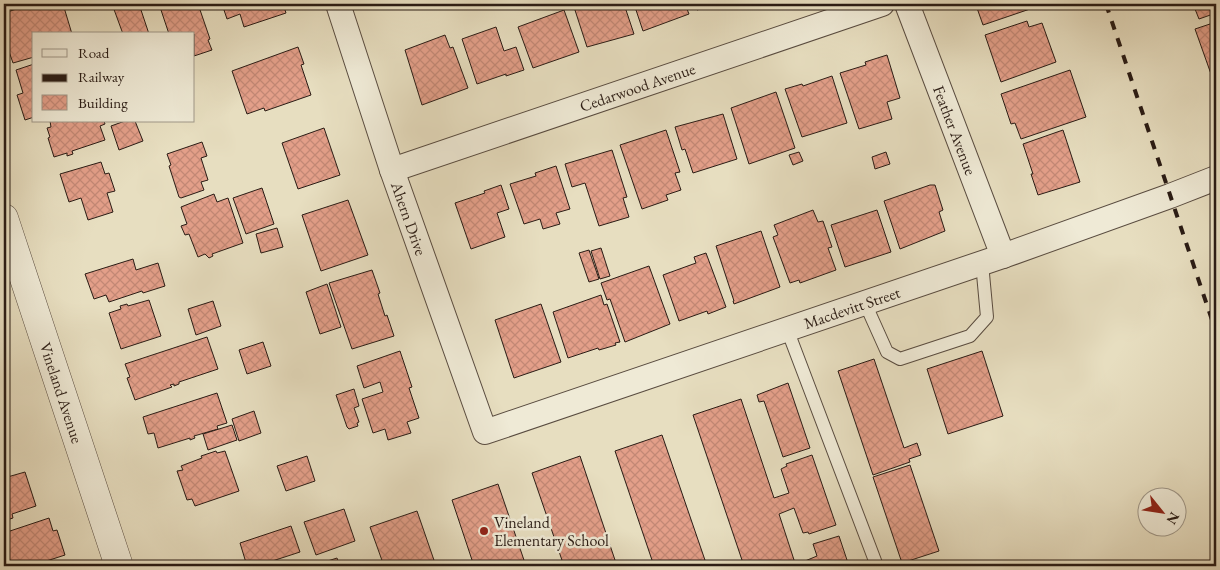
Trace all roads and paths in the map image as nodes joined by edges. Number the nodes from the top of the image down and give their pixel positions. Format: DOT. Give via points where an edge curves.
graph roads {
  1 [pos="338,4"];
  2 [pos="882,4"];
  3 [pos="907,4"];
  4 [pos="392,170"];
  5 [pos="1216,178"];
  6 [pos="4,218"];
  7 [pos="992,260"];
  8 [pos="865,303"];
  9 [pos="787,329"];
  10 [pos="485,432"];
  11 [pos="119,566"];
  12 [pos="877,566"];
  1 -- 4 [label="street, Ahern Drive"];
  2 -- 4 [label="street, Cedarwood Avenue"];
  3 -- 7 [label="street, Feather Avenue"];
  4 -- 10 [label="street, Ahern Drive"];
  5 -- 7 [label="street, Macdevitt Street"];
  6 -- 11 [label="street, Vineland Avenue"];
  7 -- 8 [label="street, Macdevitt Street"];
  7 -- 8 [label="lane" via="987,317 970,336 900,359 887,352"];
  8 -- 9 [label="street, Macdevitt Street"];
  9 -- 10 [label="street, Macdevitt Street"];
  9 -- 12 [label="lane"];
}
